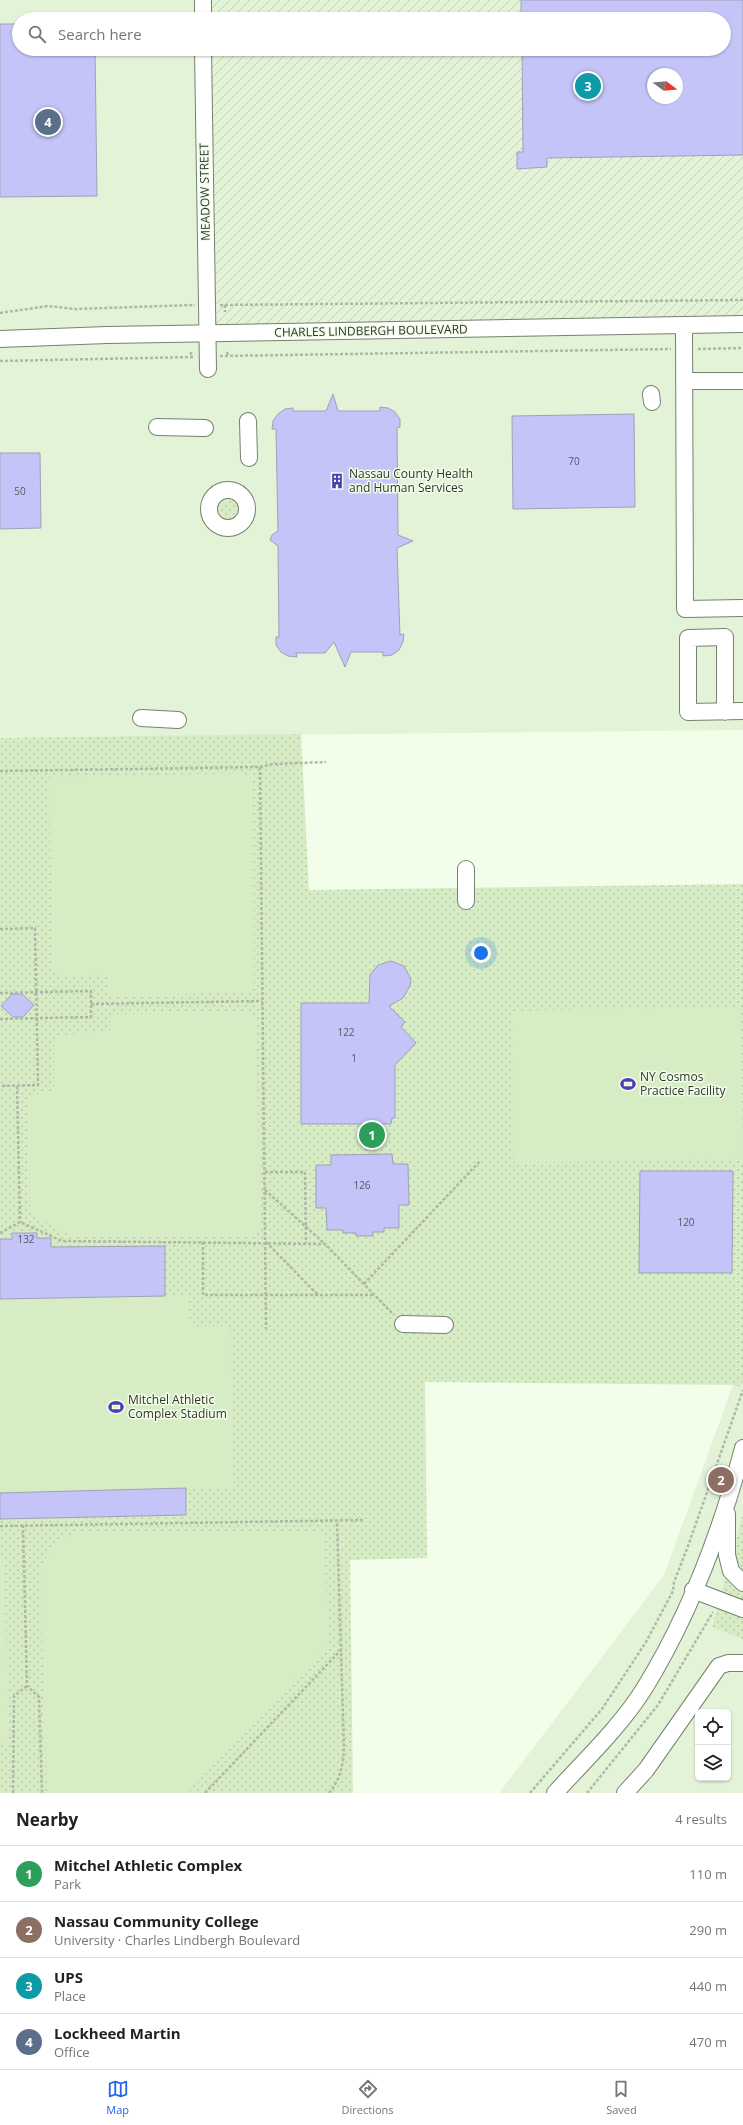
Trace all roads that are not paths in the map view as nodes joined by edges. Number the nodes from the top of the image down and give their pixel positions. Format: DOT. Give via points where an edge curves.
graph roads {
  1 [pos="203,0"];
  2 [pos="203,12"];
  3 [pos="204,56"];
  4 [pos="743,324"];
  5 [pos="684,326"];
  6 [pos="207,334"];
  7 [pos="0,339"];
  8 [pos="202,361"];
  9 [pos="684,381"];
  10 [pos="743,381"];
  11 [pos="248,421"];
  12 [pos="156,427"];
  13 [pos="205,428"];
  14 [pos="249,458"];
  15 [pos="743,608"];
  16 [pos="743,711"];
  17 [pos="725,712"];
  18 [pos="141,718"];
  19 [pos="178,720"];
  20 [pos="466,868"];
  21 [pos="466,901"];
  22 [pos="403,1324"];
  23 [pos="445,1325"];
  24 [pos="743,1448"];
  25 [pos="727,1502"];
  26 [pos="743,1583"];
  27 [pos="693,1590"];
  28 [pos="743,1609"];
  29 [pos="743,1663"];
  30 [pos="555,1793"];
  31 [pos="625,1793"];
  1 -- 2 [label="street"];
  3 -- 6 [label="street, MEADOW STREET"];
  4 -- 5 [label="street, CHARLES LINDBERGH BOULEVARD"];
  5 -- 6 [label="street, CHARLES LINDBERGH BOULEVARD"];
  5 -- 9 [label="street"];
  6 -- 7 [label="street, CHARLES LINDBERGH BOULEVARD"];
  6 -- 8 [label="street, MEADOW STREET"];
  9 -- 10 [label="street"];
  9 -- 15 [label="street" via="685,609"];
  11 -- 14 [label="street"];
  12 -- 13 [label="street"];
  16 -- 17 [label="street"];
  17 -- 17 [label="street" via="688,712 688,638 725,637"];
  18 -- 19 [label="street"];
  20 -- 21 [label="street"];
  22 -- 23 [label="street"];
  24 -- 25 [label="street"];
  25 -- 26 [label="street" via="727,1555 731,1571"];
  25 -- 27 [label="street"];
  27 -- 28 [label="street"];
  27 -- 30 [label="street" via="675,1633 643,1689 622,1718"];
  29 -- 31 [label="street" via="719,1666 646,1770"];
}
